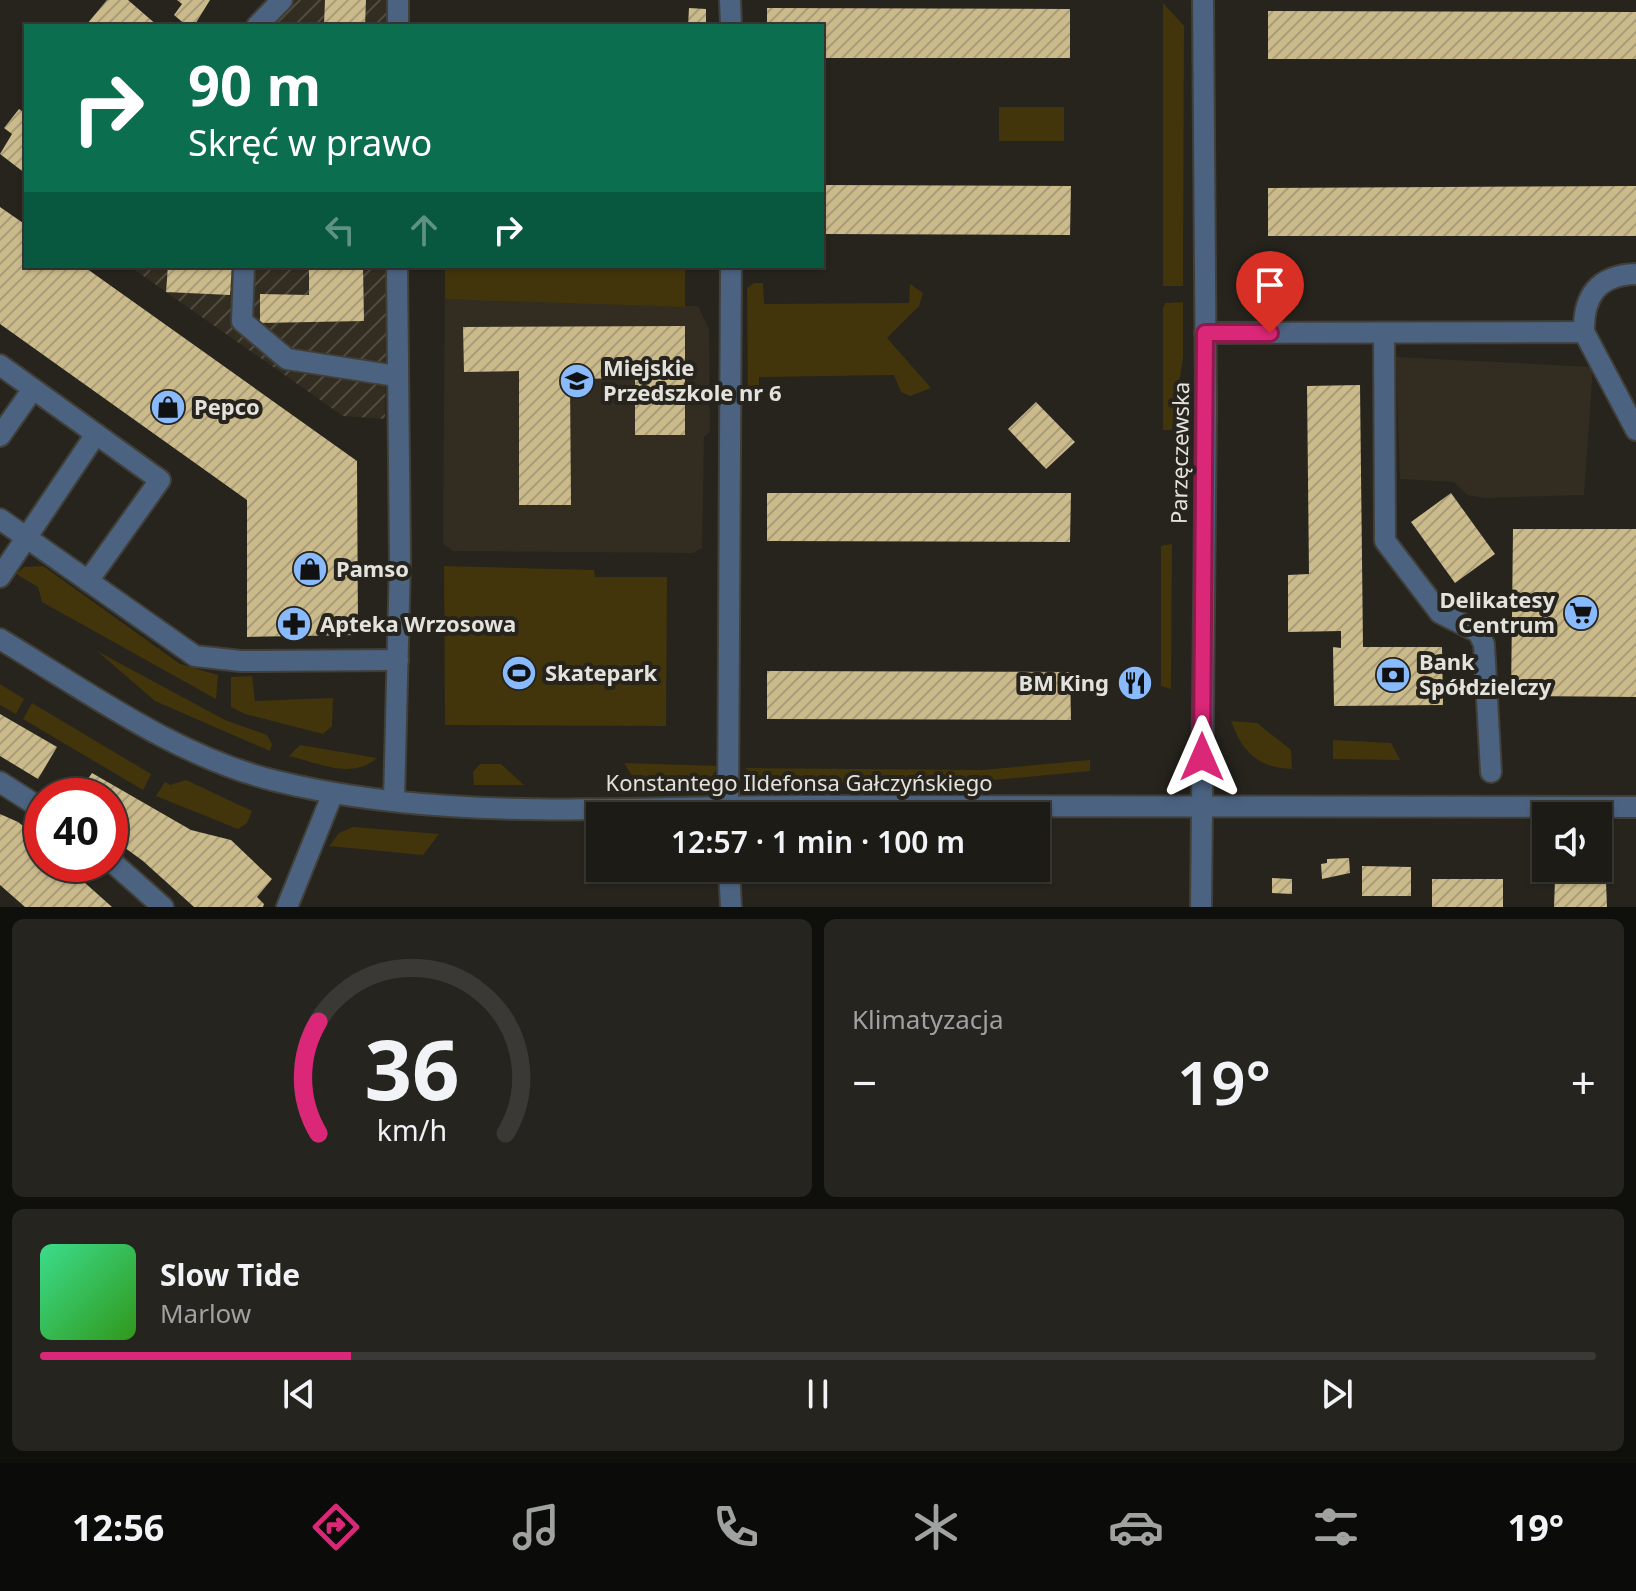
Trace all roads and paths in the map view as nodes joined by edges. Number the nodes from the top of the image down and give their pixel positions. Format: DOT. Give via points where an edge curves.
graph roads {
  1 [pos="282,0"];
  2 [pos="398,0"];
  3 [pos="730,0"];
  4 [pos="1203,0"];
  5 [pos="259,24"];
  6 [pos="398,24"];
  7 [pos="731,24"];
  8 [pos="244,268"];
  9 [pos="397,268"];
  10 [pos="731,268"];
  11 [pos="1636,274"];
  12 [pos="1584,332"];
  13 [pos="1205,333"];
  14 [pos="1384,334"];
  15 [pos="0,365"];
  16 [pos="396,376"];
  17 [pos="33,389"];
  18 [pos="1636,430"];
  19 [pos="96,434"];
  20 [pos="0,436"];
  21 [pos="0,519"];
  22 [pos="25,536"];
  23 [pos="0,577"];
  24 [pos="88,581"];
  25 [pos="0,639"];
  26 [pos="398,660"];
  27 [pos="1491,772"];
  28 [pos="0,782"];
  29 [pos="333,793"];
  30 [pos="24,797"];
  31 [pos="394,801"];
  32 [pos="728,802"];
  33 [pos="1201,805"];
  34 [pos="1050,807"];
  35 [pos="1636,807"];
  36 [pos="586,809"];
  37 [pos="128,876"];
  38 [pos="730,882"];
  39 [pos="163,907"];
  40 [pos="287,907"];
  41 [pos="731,907"];
  42 [pos="1201,907"];
  1 -- 5 [label="street"];
  2 -- 6 [label="street"];
  3 -- 7 [label="street"];
  4 -- 13 [label="street, Parzęczewska"];
  8 -- 16 [label="street" via="242,321 287,359"];
  9 -- 16 [label="street"];
  10 -- 32 [label="street"];
  11 -- 12 [label="street" via="1611,278 1594,288 1584,312"];
  12 -- 14 [label="street"];
  12 -- 18 [label="street"];
  13 -- 14 [label="street"];
  13 -- 33 [label="street, Parzęczewska"];
  14 -- 27 [label="street" via="1385,541 1440,613 1478,632 1484,644"];
  15 -- 17 [label="street"];
  16 -- 26 [label="street"];
  17 -- 19 [label="street"];
  17 -- 20 [label="street"];
  19 -- 22 [label="street"];
  19 -- 24 [label="street" via="160,480"];
  21 -- 22 [label="street"];
  22 -- 23 [label="street"];
  22 -- 24 [label="street"];
  24 -- 26 [label="street" via="195,656 241,661"];
  25 -- 29 [label="street, Konstantego Ildefonsa Gałczyńskiego" via="186,747 272,781"];
  26 -- 31 [label="street"];
  28 -- 30 [label="street"];
  29 -- 31 [label="street, Konstantego Ildefonsa Gałczyńskiego"];
  29 -- 40 [label="street"];
  31 -- 36 [label="street, Konstantego Ildefonsa Gałczyńskiego"];
  33 -- 34 [label="street, Konstantego Ildefonsa Gałczyńskiego"];
  33 -- 35 [label="street, Konstantego Ildefonsa Gałczyńskiego"];
  33 -- 42 [label="street, Parzęczewska"];
  37 -- 39 [label="street"];
  38 -- 41 [label="street"];
}
